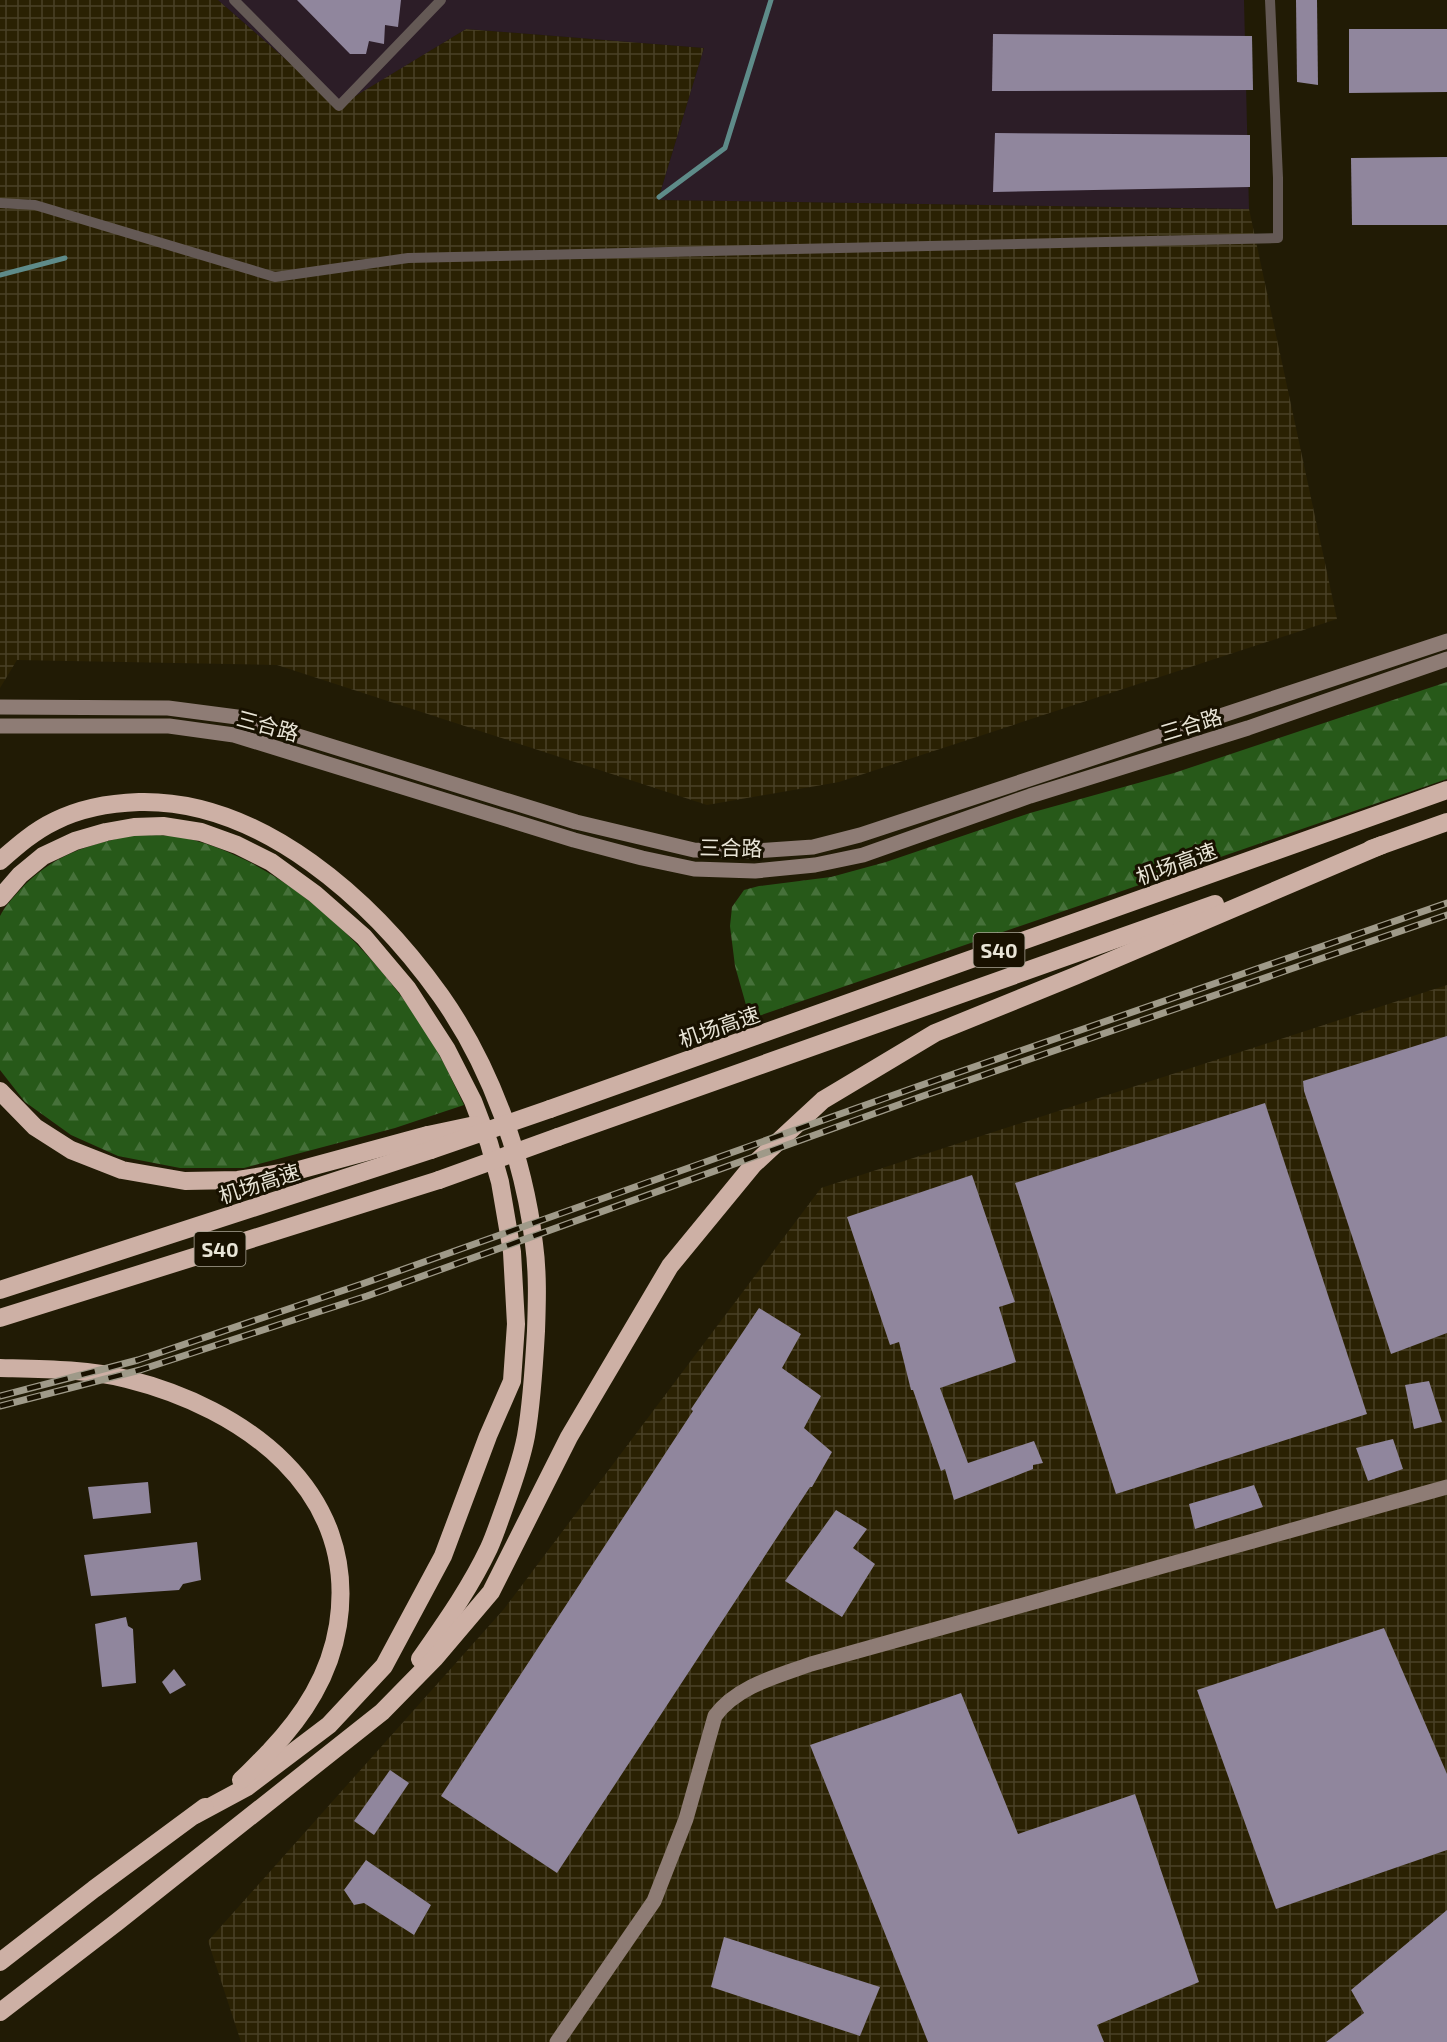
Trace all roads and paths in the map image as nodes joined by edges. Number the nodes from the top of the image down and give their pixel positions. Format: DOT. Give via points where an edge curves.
graph roads {
  1 [pos="234,0"];
  2 [pos="441,0"];
  3 [pos="1270,0"];
  4 [pos="0,204"];
  5 [pos="1447,641"];
  6 [pos="1447,659"];
  7 [pos="0,707"];
  8 [pos="0,726"];
  9 [pos="1447,790"];
  10 [pos="1447,822"];
  11 [pos="1382,845"];
  12 [pos="0,861"];
  13 [pos="0,898"];
  14 [pos="0,1091"];
  15 [pos="429,1142"];
  16 [pos="0,1290"];
  17 [pos="0,1318"];
  18 [pos="0,1368"];
  19 [pos="1447,1487"];
  20 [pos="382,1712"];
  21 [pos="195,1815"];
  22 [pos="0,1962"];
  23 [pos="0,2012"];
  24 [pos="557,2042"];
  1 -- 2 [label="lane" via="339,106"];
  3 -- 4 [label="lane" via="1278,238 408,258 275,277 35,205"];
  5 -- 7 [label="main road, 三合路" via="860,834 813,847 756,851 694,850 565,819 237,717 168,708"];
  6 -- 8 [label="main road, 三合路" via="863,855 755,871 694,869 642,858 234,735 169,726"];
  9 -- 15 [label="highway, 机场高速 / S40, bridge" via="550,1109"];
  10 -- 11 [label="highway, S40"];
  11 -- 17 [label="highway, S40, bridge" via="439,1180"];
  11 -- 20 [label="highway" via="935,1033 823,1100 753,1165 670,1266 569,1437 491,1592"];
  12 -- 20 [label="highway" via="55,821 115,803 197,807 231,818 310,862 400,944 442,998 493,1090 526,1194 534,1246 534,1381 526,1438 490,1546 460,1603"];
  13 -- 21 [label="highway" via="43,856 75,840 134,827 163,826 201,832 271,862 364,937 407,988 447,1050 473,1101 500,1182 512,1252 516,1324 512,1381 443,1556 384,1666 329,1725 247,1787"];
  14 -- 15 [label="highway" via="35,1127 70,1150 122,1170 185,1180 238,1180"];
  15 -- 16 [label="highway, 机场高速 / S40"];
  18 -- 21 [label="highway" via="53,1369 126,1379 220,1414 256,1437 289,1466 318,1504 336,1549 341,1602 335,1641 324,1673 309,1703 285,1735 248,1774"];
  19 -- 24 [label="main road" via="811,1664 757,1683 733,1698 715,1716 686,1819 654,1901"];
  20 -- 23 [label="highway"];
  21 -- 22 [label="highway"];
}
